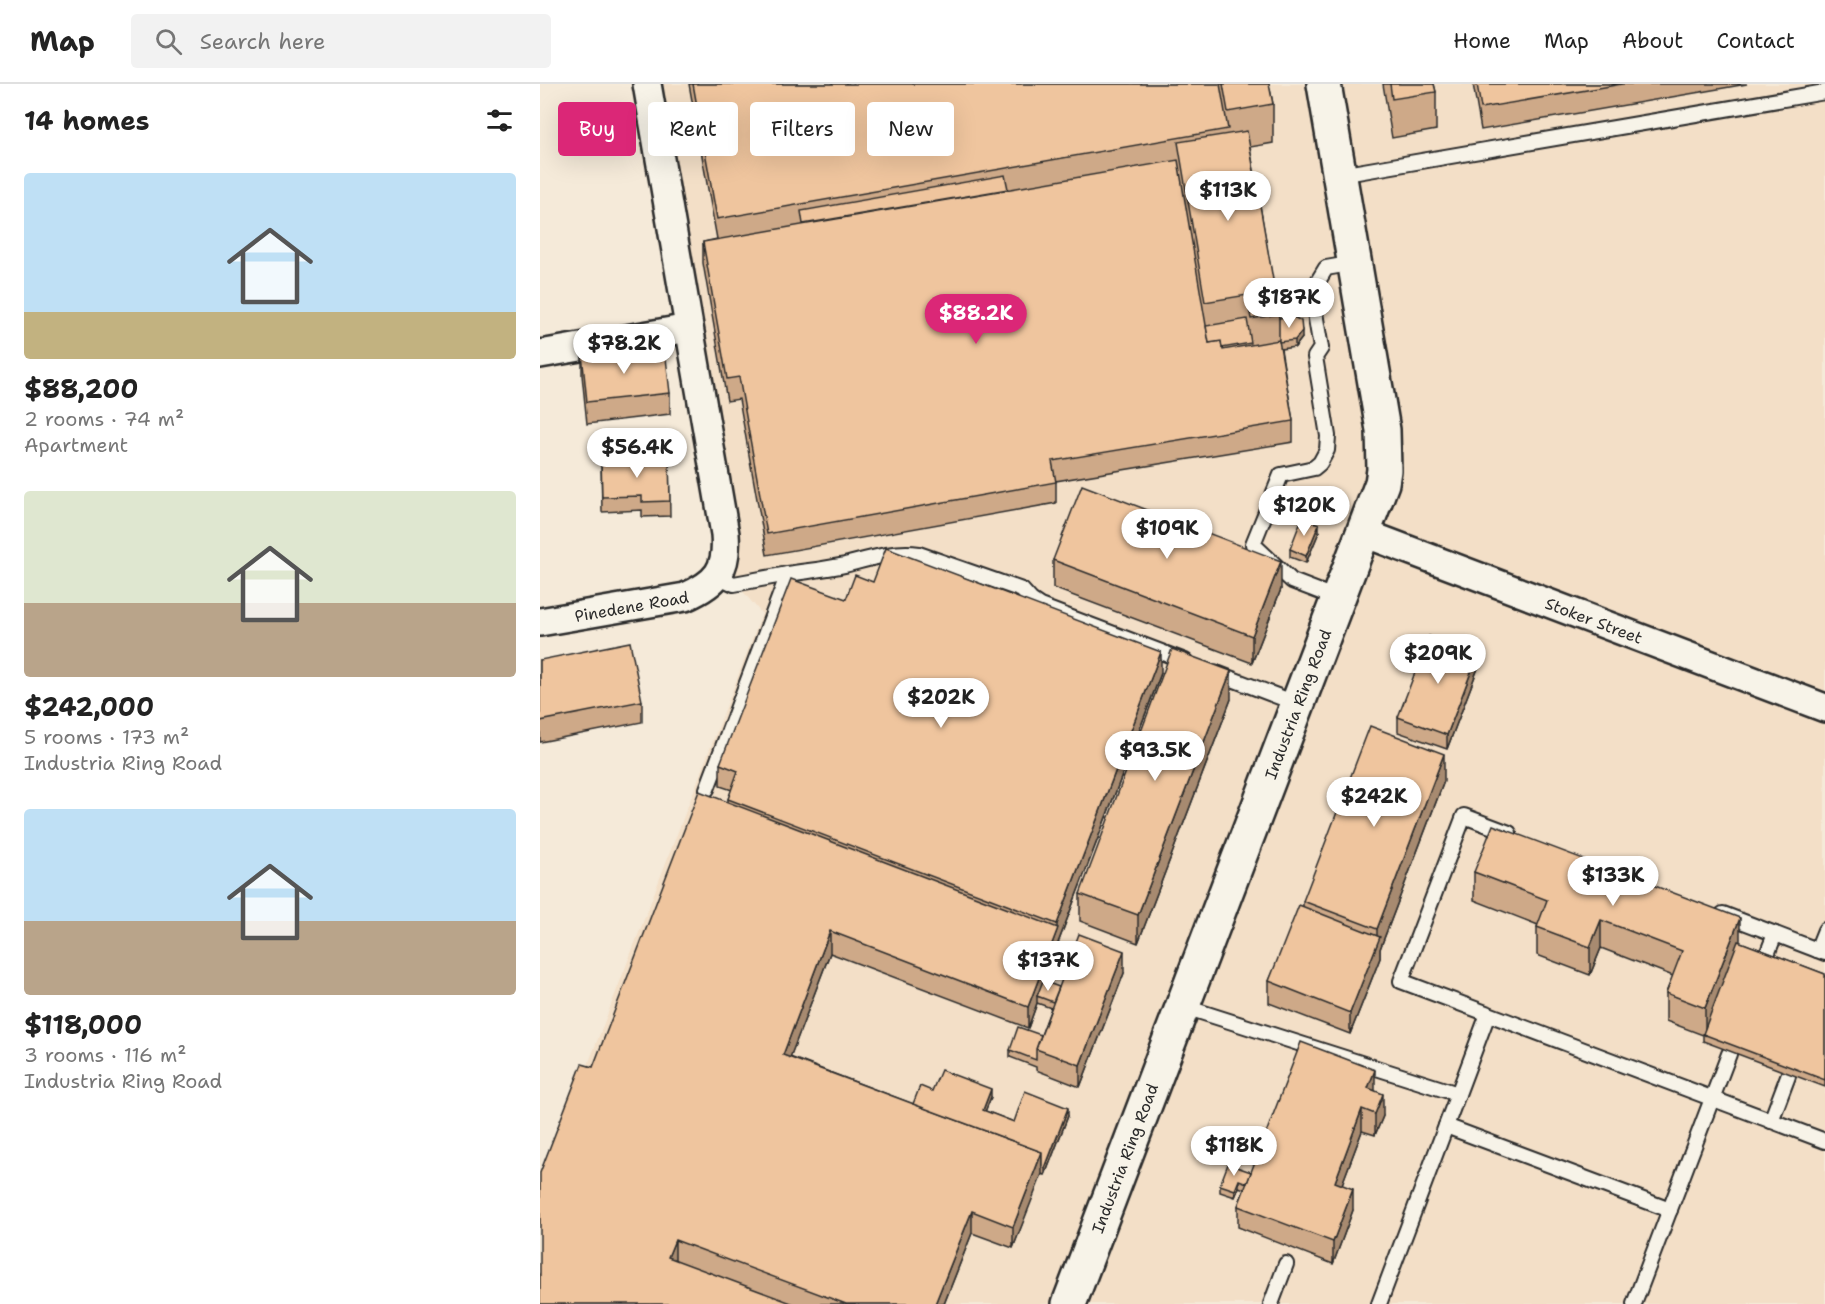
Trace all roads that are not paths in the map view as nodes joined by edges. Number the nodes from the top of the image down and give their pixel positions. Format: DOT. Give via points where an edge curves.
graph roads {
  1 [pos="647,84"];
  2 [pos="1324,84"];
  3 [pos="1825,92"];
  4 [pos="1340,175"];
  5 [pos="1355,263"];
  6 [pos="689,328"];
  7 [pos="540,354"];
  8 [pos="1364,533"];
  9 [pos="788,574"];
  10 [pos="717,576"];
  11 [pos="1339,598"];
  12 [pos="540,622"];
  13 [pos="1298,704"];
  14 [pos="1825,708"];
  15 [pos="706,789"];
  16 [pos="1525,839"];
  17 [pos="1714,911"];
  18 [pos="1825,930"];
  19 [pos="1775,934"];
  20 [pos="1821,952"];
  21 [pos="1766,957"];
  22 [pos="1182,1006"];
  23 [pos="1488,1014"];
  24 [pos="1729,1054"];
  25 [pos="1788,1076"];
  26 [pos="1458,1094"];
  27 [pos="1712,1099"];
  28 [pos="1771,1121"];
  29 [pos="1446,1126"];
  30 [pos="1825,1141"];
  31 [pos="1670,1210"];
  32 [pos="1286,1264"];
  33 [pos="1069,1304"];
  34 [pos="1271,1304"];
  35 [pos="1379,1304"];
  36 [pos="1634,1304"];
  1 -- 6 [label="street"];
  2 -- 4 [label="street, Industria Ring Road"];
  3 -- 4 [label="lane"];
  4 -- 5 [label="street, Industria Ring Road"];
  5 -- 8 [label="street, Industria Ring Road" via="1384,454 1382,483"];
  5 -- 11 [label="lane" via="1326,268 1306,301 1314,307 1321,348 1315,357 1327,450 1314,468 1281,476 1253,544 1292,581"];
  6 -- 7 [label="street"];
  6 -- 10 [label="street" via="725,534 726,557"];
  8 -- 11 [label="street, Industria Ring Road"];
  8 -- 14 [label="street, Stoker Street"];
  9 -- 10 [label="lane" via="734,584"];
  9 -- 13 [label="lane" via="871,558 919,554 1022,590 1040,606"];
  9 -- 15 [label="lane"];
  10 -- 12 [label="street, Pinedene Road" via="685,597"];
  11 -- 13 [label="street, Industria Ring Road"];
  13 -- 22 [label="street, Industria Ring Road"];
  16 -- 23 [label="lane" via="1464,816 1401,981"];
  17 -- 19 [label="lane"];
  18 -- 20 [label="lane"];
  19 -- 20 [label="lane"];
  19 -- 21 [label="lane"];
  22 -- 26 [label="lane"];
  22 -- 33 [label="street, Industria Ring Road"];
  23 -- 26 [label="lane"];
  23 -- 27 [label="lane"];
  24 -- 27 [label="lane"];
  25 -- 28 [label="lane"];
  26 -- 29 [label="lane"];
  27 -- 28 [label="lane"];
  27 -- 31 [label="lane"];
  28 -- 30 [label="lane"];
  29 -- 31 [label="lane"];
  29 -- 35 [label="lane"];
  31 -- 36 [label="lane"];
  32 -- 34 [label="lane"];
}
